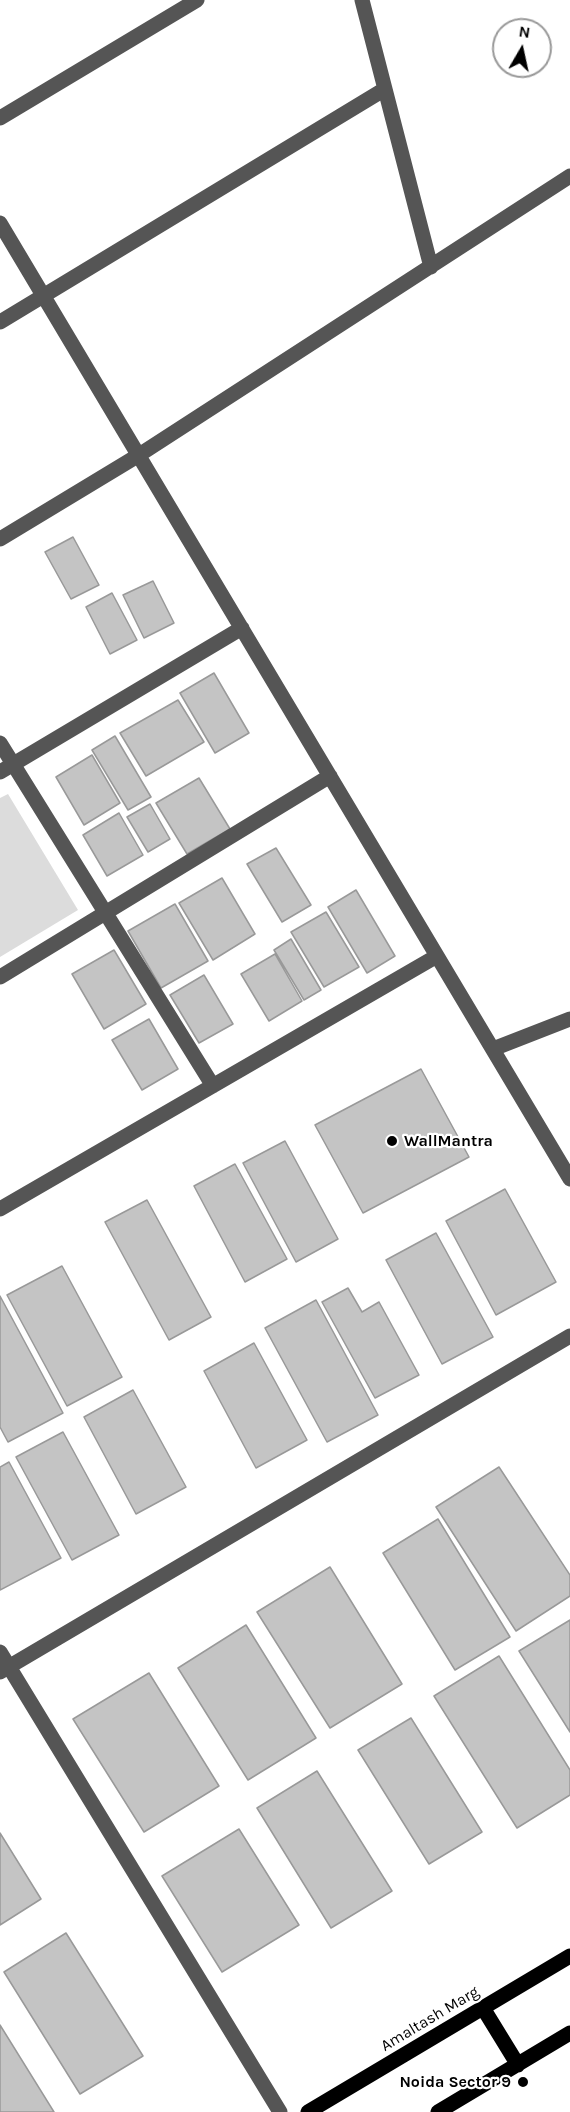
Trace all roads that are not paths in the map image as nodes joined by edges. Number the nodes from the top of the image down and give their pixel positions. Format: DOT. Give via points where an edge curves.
graph roads {
  1 [pos="197,0"];
  2 [pos="362,0"];
  3 [pos="385,90"];
  4 [pos="0,118"];
  5 [pos="570,176"];
  6 [pos="0,223"];
  7 [pos="431,267"];
  8 [pos="44,296"];
  9 [pos="0,322"];
  10 [pos="139,455"];
  11 [pos="0,539"];
  12 [pos="242,628"];
  13 [pos="0,743"];
  14 [pos="7,768"];
  15 [pos="330,776"];
  16 [pos="106,913"];
  17 [pos="437,956"];
  18 [pos="0,977"];
  19 [pos="570,1019"];
  20 [pos="493,1049"];
  21 [pos="213,1086"];
  22 [pos="570,1179"];
  23 [pos="0,1209"];
  24 [pos="570,1336"];
  25 [pos="0,1652"];
  26 [pos="4,1669"];
  27 [pos="570,1956"];
  28 [pos="483,2008"];
  29 [pos="570,2033"];
  30 [pos="518,2065"];
  31 [pos="280,2112"];
  32 [pos="308,2112"];
  33 [pos="438,2112"];
  1 -- 4 [label="street"];
  2 -- 3 [label="street"];
  3 -- 7 [label="street"];
  3 -- 8 [label="street"];
  5 -- 7 [label="street"];
  6 -- 8 [label="street"];
  7 -- 10 [label="street"];
  8 -- 9 [label="street"];
  8 -- 10 [label="street"];
  10 -- 11 [label="street"];
  10 -- 12 [label="street"];
  12 -- 14 [label="street"];
  12 -- 15 [label="street"];
  13 -- 14 [label="street"];
  14 -- 16 [label="street"];
  15 -- 16 [label="street"];
  15 -- 17 [label="street"];
  16 -- 18 [label="street"];
  16 -- 21 [label="street"];
  17 -- 20 [label="street"];
  17 -- 21 [label="street"];
  19 -- 20 [label="street"];
  20 -- 22 [label="street"];
  21 -- 23 [label="street"];
  24 -- 26 [label="street"];
  25 -- 26 [label="street"];
  26 -- 31 [label="street"];
  27 -- 28 [label="main road, Amaltash Marg"];
  28 -- 30 [label="main road"];
  28 -- 32 [label="main road, Amaltash Marg"];
  29 -- 30 [label="main road"];
  30 -- 33 [label="main road"];
}
